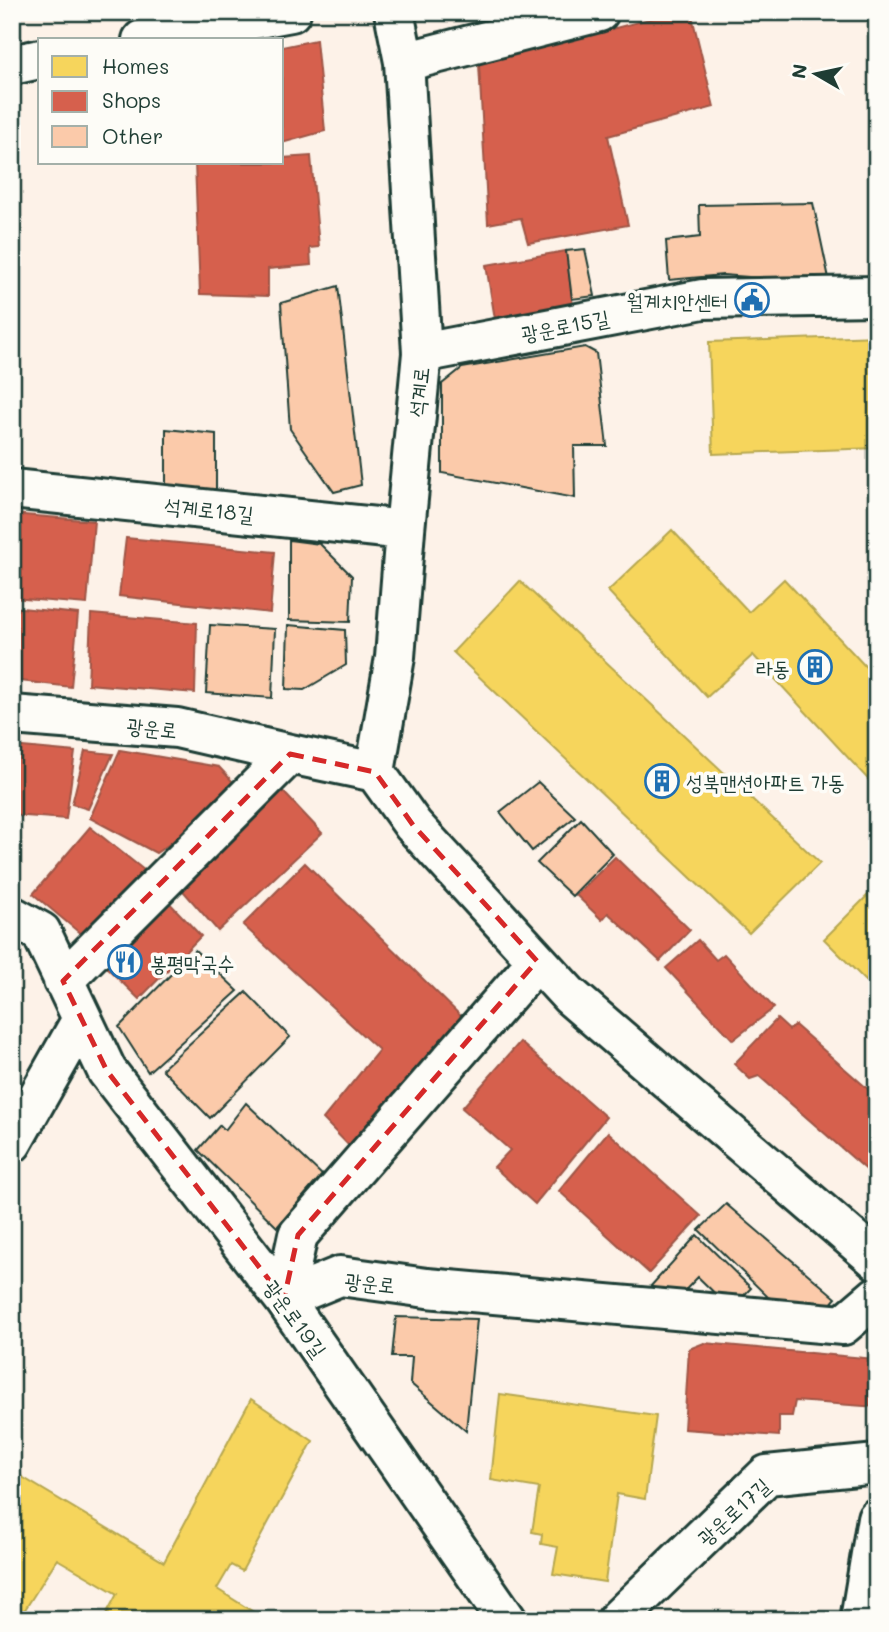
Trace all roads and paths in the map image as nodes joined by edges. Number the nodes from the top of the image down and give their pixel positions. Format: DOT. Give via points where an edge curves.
graph roads {
  1 [pos="291,12"];
  2 [pos="394,12"];
  3 [pos="599,12"];
  4 [pos="153,38"];
  5 [pos="38,59"];
  6 [pos="404,62"];
  7 [pos="12,65"];
  8 [pos="877,296"];
  9 [pos="422,353"];
  10 [pos="12,489"];
  11 [pos="405,530"];
  12 [pos="12,715"];
  13 [pos="290,754"];
  14 [pos="375,772"];
  15 [pos="12,916"];
  16 [pos="537,961"];
  17 [pos="64,981"];
  18 [pos="82,1019"];
  19 [pos="12,1143"];
  20 [pos="877,1261"];
  21 [pos="877,1296"];
  22 [pos="284,1299"];
  23 [pos="877,1464"];
  24 [pos="877,1518"];
  25 [pos="507,1620"];
  26 [pos="617,1620"];
  27 [pos="860,1620"];
  1 -- 4 [label="street"];
  2 -- 6 [label="street, 석계로"];
  3 -- 6 [label="street"];
  5 -- 7 [label="street"];
  6 -- 9 [label="street, 석계로"];
  8 -- 9 [label="street, 광운로15길" via="703,299"];
  9 -- 11 [label="street, 석계로"];
  10 -- 11 [label="street, 석계로18길"];
  11 -- 14 [label="street, 석계로" via="395,657"];
  12 -- 13 [label="street, 광운로" via="177,728"];
  13 -- 14 [label="street, 광운로"];
  13 -- 17 [label="street"];
  14 -- 16 [label="street" via="413,825"];
  15 -- 17 [label="street, 광운로19길" via="41,932"];
  16 -- 20 [label="street" via="569,995"];
  16 -- 22 [label="street" via="298,1235"];
  17 -- 18 [label="street, 광운로19길"];
  18 -- 19 [label="street"];
  18 -- 22 [label="street, 광운로19길" via="107,1071"];
  21 -- 22 [label="street, 광운로" via="843,1325 427,1288 340,1276"];
  22 -- 25 [label="street, 광운로19길"];
  23 -- 26 [label="street, 광운로17길" via="767,1475"];
  24 -- 27 [label="street"];
}
